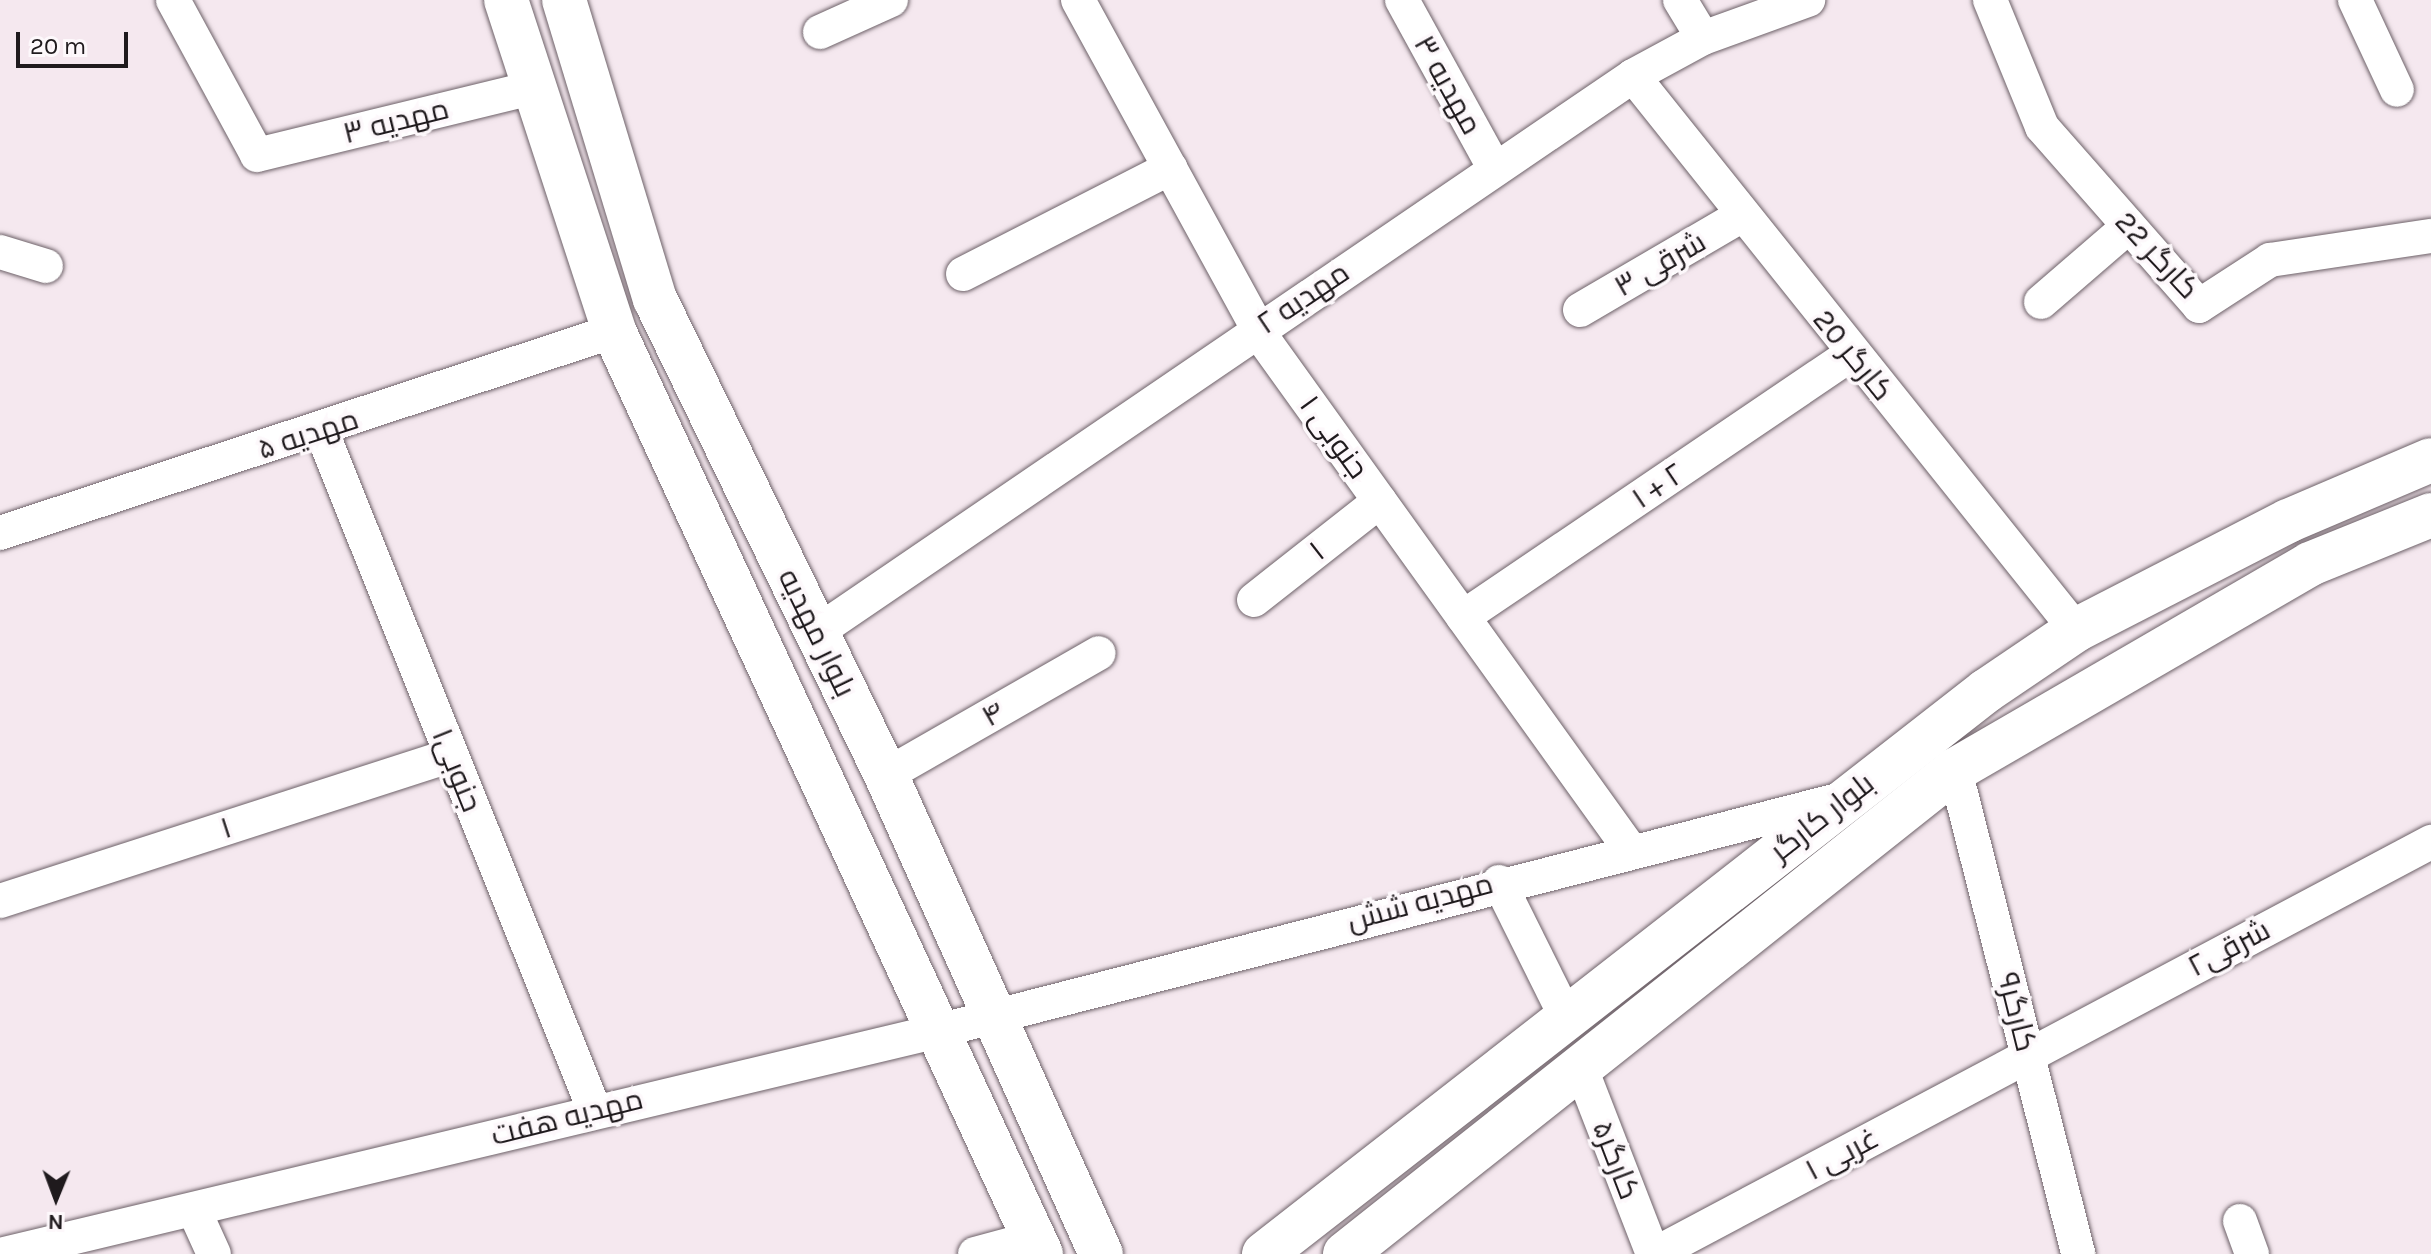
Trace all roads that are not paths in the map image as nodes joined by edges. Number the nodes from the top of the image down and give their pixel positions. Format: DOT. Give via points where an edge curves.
graph roads {
  1 [pos="173,0"];
  2 [pos="506,0"];
  3 [pos="564,0"];
  4 [pos="891,0"];
  5 [pos="1078,0"];
  6 [pos="1402,0"];
  7 [pos="1680,0"];
  8 [pos="1808,0"];
  9 [pos="1990,0"];
  10 [pos="2355,0"];
  11 [pos="820,32"];
  12 [pos="1703,38"];
  13 [pos="1633,76"];
  14 [pos="535,87"];
  15 [pos="2397,90"];
  16 [pos="1170,168"];
  17 [pos="1495,169"];
  18 [pos="1739,217"];
  19 [pos="2129,226"];
  20 [pos="2431,236"];
  21 [pos="0,252"];
  22 [pos="46,266"];
  23 [pos="963,274"];
  24 [pos="2041,302"];
  25 [pos="1580,310"];
  26 [pos="1258,328"];
  27 [pos="614,331"];
  28 [pos="1852,354"];
  29 [pos="321,430"];
  30 [pos="2431,460"];
  31 [pos="1380,501"];
  32 [pos="2431,515"];
  33 [pos="0,533"];
  34 [pos="1254,600"];
  35 [pos="1463,617"];
  36 [pos="2076,630"];
  37 [pos="817,632"];
  38 [pos="1099,653"];
  39 [pos="451,755"];
  40 [pos="1955,770"];
  41 [pos="886,775"];
  42 [pos="1846,798"];
  43 [pos="2431,842"];
  44 [pos="1629,848"];
  45 [pos="1499,882"];
  46 [pos="0,901"];
  47 [pos="996,1014"];
  48 [pos="1565,1015"];
  49 [pos="942,1030"];
  50 [pos="2028,1054"];
  51 [pos="1580,1066"];
  52 [pos="594,1109"];
  53 [pos="1352,1184"];
  54 [pos="194,1210"];
  55 [pos="2240,1221"];
  56 [pos="1385,1222"];
  57 [pos="1037,1246"];
  58 [pos="4,1254"];
  59 [pos="214,1254"];
  60 [pos="975,1254"];
  61 [pos="1101,1254"];
  62 [pos="1264,1254"];
  63 [pos="1345,1254"];
  64 [pos="1654,1254"];
  65 [pos="2078,1254"];
  66 [pos="2252,1254"];
  1 -- 14 [label="street, مهدیه ۳" via="257,155"];
  2 -- 14 [label="main road, بلوار مهدیه"];
  3 -- 37 [label="main road, بلوار مهدیه" via="655,299"];
  4 -- 11 [label="street"];
  5 -- 16 [label="street, ۱ جنوبی"];
  6 -- 17 [label="street, مهدیه ۳"];
  7 -- 12 [label="street"];
  8 -- 12 [label="street, مهدیه ۲"];
  9 -- 19 [label="street, کارگر 22" via="2042,127"];
  10 -- 15 [label="street"];
  12 -- 13 [label="street, مهدیه ۲"];
  13 -- 17 [label="street, مهدیه ۲"];
  13 -- 18 [label="street, کارگر 20"];
  14 -- 27 [label="main road, بلوار مهدیه"];
  16 -- 23 [label="street"];
  16 -- 26 [label="street, ۱ جنوبی"];
  17 -- 26 [label="street, مهدیه ۲"];
  18 -- 25 [label="street, ۳ شرقی"];
  18 -- 28 [label="street, کارگر 20"];
  19 -- 20 [label="street, کارگر 22" via="2199,306 2270,260"];
  19 -- 24 [label="street"];
  21 -- 22 [label="street"];
  26 -- 31 [label="street, ۱ جنوبی"];
  26 -- 37 [label="street, مهدیه ۲"];
  27 -- 29 [label="street, مهدیه ۵"];
  27 -- 49 [label="main road, بلوار مهدیه"];
  28 -- 35 [label="street, ۱ + ۲"];
  28 -- 36 [label="street, کارگر 20"];
  29 -- 33 [label="street, مهدیه ۵"];
  29 -- 39 [label="street, جنوبی۱"];
  30 -- 36 [label="main road, بلوار کارگر" via="2288,521"];
  31 -- 34 [label="street, ۱"];
  31 -- 35 [label="street, ۱ جنوبی"];
  32 -- 40 [label="main road, بلوار کارگر" via="2310,564"];
  35 -- 44 [label="street, ۱ جنوبی"];
  36 -- 42 [label="main road, بلوار کارگر"];
  37 -- 41 [label="main road, بلوار مهدیه"];
  38 -- 41 [label="street, ۴"];
  39 -- 46 [label="street, ۱"];
  39 -- 52 [label="street, جنوبی۱"];
  40 -- 50 [label="street, کارگر۹"];
  40 -- 51 [label="main road, بلوار کارگر"];
  41 -- 47 [label="main road, بلوار مهدیه"];
  42 -- 44 [label="street, مهدیه شش"];
  42 -- 48 [label="main road, بلوار کارگر"];
  43 -- 50 [label="street, شرقی۲"];
  44 -- 45 [label="street, مهدیه شش"];
  45 -- 47 [label="street, مهدیه شش"];
  45 -- 48 [label="street"];
  47 -- 49 [label="street, مهدیه شش"];
  47 -- 61 [label="main road, بلوار مهدیه"];
  48 -- 53 [label="main road, بلوار کارگر"];
  49 -- 52 [label="street, مهدیه هفت"];
  49 -- 57 [label="main road, بلوار مهدیه"];
  50 -- 64 [label="street, ۱ غربی"];
  50 -- 65 [label="street, کارگر۹"];
  51 -- 56 [label="main road, بلوار کارگر"];
  51 -- 64 [label="street, کارگر۵"];
  52 -- 54 [label="street, مهدیه هفت"];
  53 -- 56 [label="main road"];
  53 -- 62 [label="main road, بلوار کارگر"];
  54 -- 58 [label="street, مهدیه هفت"];
  54 -- 59 [label="street"];
  55 -- 66 [label="street"];
  56 -- 63 [label="main road, بلوار کارگر"];
  57 -- 60 [label="street"];
}
